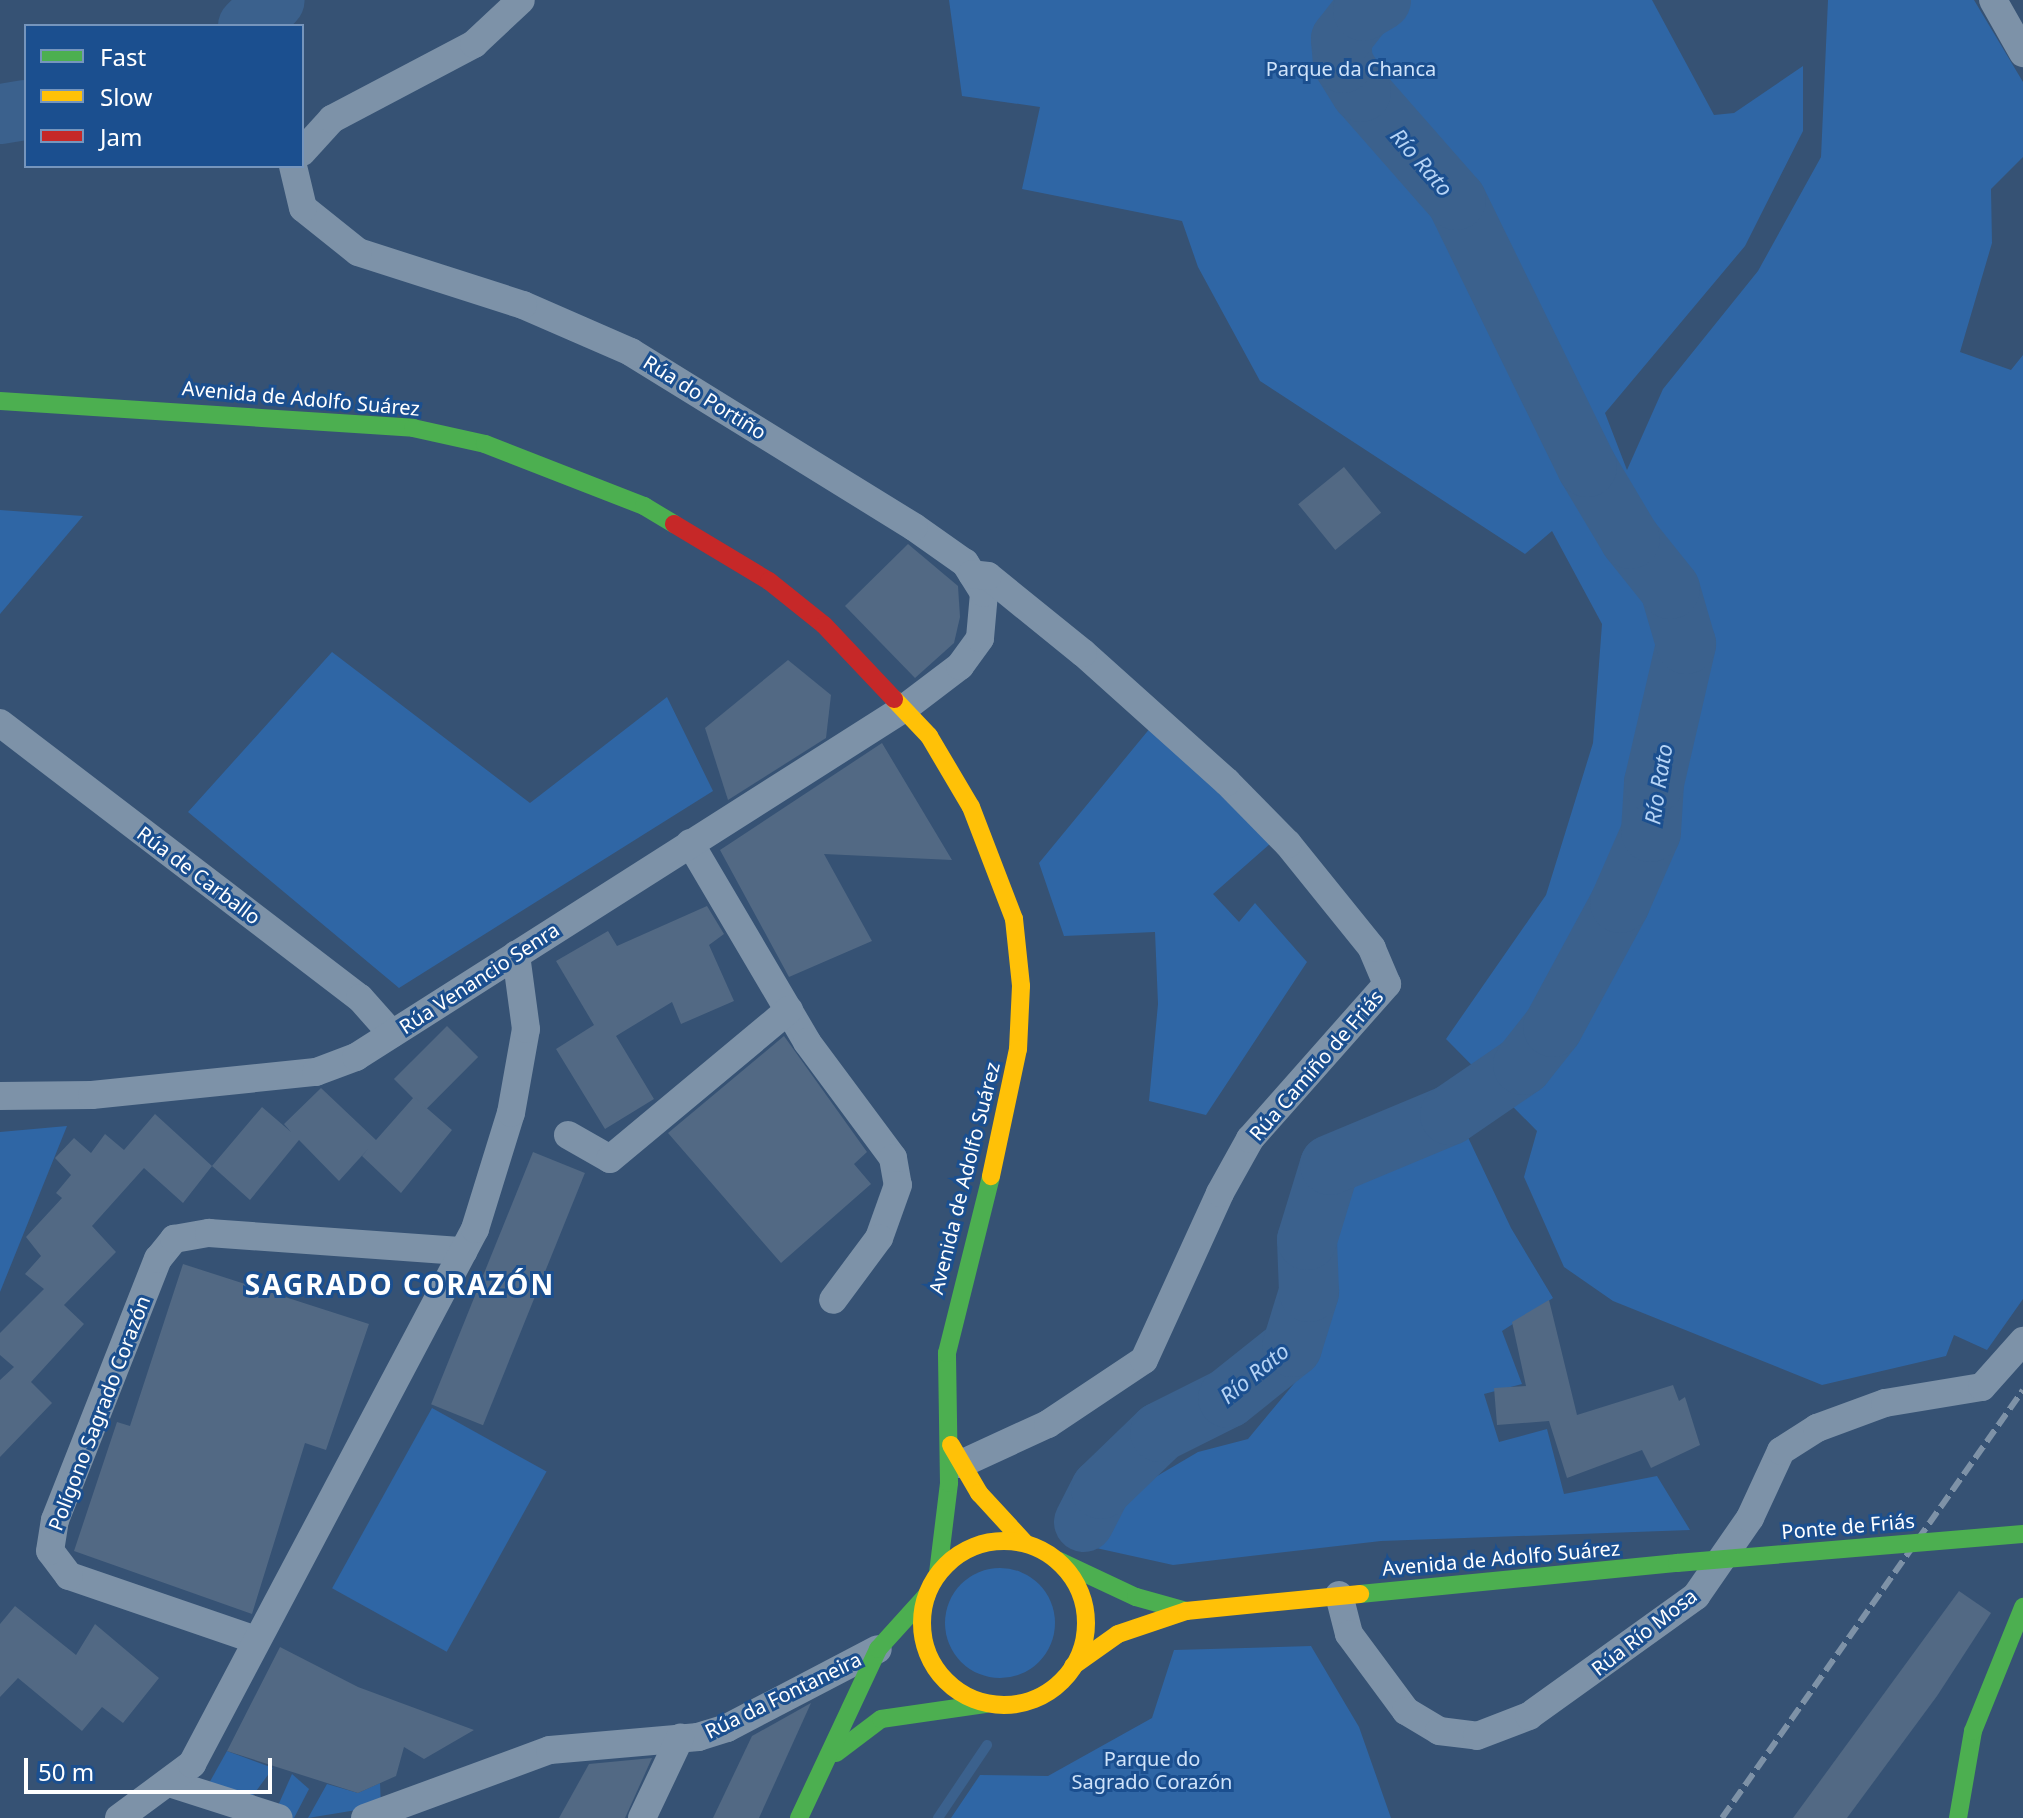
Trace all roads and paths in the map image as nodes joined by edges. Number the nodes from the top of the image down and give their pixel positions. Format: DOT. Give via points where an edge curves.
graph roads {
  1 [pos="521,0"];
  2 [pos="1993,0"];
  3 [pos="2023,53"];
  4 [pos="304,150"];
  5 [pos="293,168"];
  6 [pos="0,401"];
  7 [pos="972,574"];
  8 [pos="906,707"];
  9 [pos="0,723"];
  10 [pos="690,843"];
  11 [pos="516,955"];
  12 [pos="789,1010"];
  13 [pos="392,1034"];
  14 [pos="0,1096"];
  15 [pos="568,1135"];
  16 [pos="463,1251"];
  17 [pos="833,1300"];
  18 [pos="2023,1341"];
  19 [pos="947,1430"];
  20 [pos="961,1464"];
  21 [pos="2023,1534"];
  22 [pos="1024,1542"];
  23 [pos="1058,1561"];
  24 [pos="1677,1563"];
  25 [pos="938,1573"];
  26 [pos="1339,1595"];
  27 [pos="926,1596"];
  28 [pos="2023,1607"];
  29 [pos="1186,1611"];
  30 [pos="256,1640"];
  31 [pos="878,1649"];
  32 [pos="1073,1666"];
  33 [pos="989,1704"];
  34 [pos="680,1738"];
  35 [pos="831,1757"];
  36 [pos="169,1783"];
  37 [pos="119,1818"];
  38 [pos="279,1818"];
  39 [pos="365,1818"];
  40 [pos="642,1818"];
  41 [pos="799,1818"];
  42 [pos="1958,1818"];
  1 -- 4 [label="street" via="474,44 332,119"];
  2 -- 3 [label="street"];
  5 -- 7 [label="street, Rúa do Portiño" via="303,208 358,252 523,305 631,352 914,527 965,563"];
  6 -- 8 [label="street, Avenida de Adolfo Suárez" via="325,420 413,428 485,444 644,506 714,545 824,625"];
  7 -- 8 [label="street" via="984,593 980,638 960,666"];
  7 -- 20 [label="street, Rúa Camiño de Friás" via="988,576 1083,653 1227,782 1288,844 1372,948 1387,984 1250,1139 1144,1360 1048,1424"];
  8 -- 10 [label="street, Rúa Venancio Senra"];
  8 -- 19 [label="street, Avenida de Adolfo Suárez" via="949,765 995,861 1014,919 1021,986 1018,1049 1003,1125 947,1353"];
  9 -- 13 [label="street, Rúa de Carballo" via="360,998"];
  10 -- 11 [label="street, Rúa Venancio Senra"];
  10 -- 12 [label="street"];
  11 -- 13 [label="street, Rúa Venancio Senra"];
  11 -- 16 [label="street" via="526,1029 511,1113"];
  12 -- 15 [label="street" via="610,1159"];
  12 -- 17 [label="street" via="893,1158 898,1185 879,1238"];
  13 -- 14 [label="street, Rúa Venancio Senra" via="356,1057 316,1072 92,1095"];
  16 -- 30 [label="street"];
  16 -- 30 [label="street, Polígono Sagrado Corazón" via="209,1233 174,1239 158,1259 55,1520 50,1551 69,1576"];
  18 -- 26 [label="street, Rúa Río Mosa" via="1982,1387 1885,1403 1817,1428 1781,1451 1750,1518 1696,1596 1529,1716 1477,1736 1439,1731 1406,1711 1349,1634"];
  19 -- 20 [label="street, Avenida de Adolfo Suárez"];
  19 -- 25 [label="street, Avenida de Adolfo Suárez" via="947,1522"];
  20 -- 22 [label="street, Avenida de Adolfo Suárez" via="994,1513"];
  21 -- 24 [label="street, Ponte de Friás, bridge"];
  22 -- 23 [label="street"];
  22 -- 25 [label="street" via="976,1545"];
  23 -- 29 [label="street, Avenida de Adolfo Suárez" via="1136,1597"];
  23 -- 32 [label="street" via="1073,1578 1086,1622"];
  24 -- 26 [label="street, Avenida de Adolfo Suárez"];
  25 -- 27 [label="street"];
  26 -- 29 [label="street, Avenida de Adolfo Suárez"];
  27 -- 31 [label="street"];
  27 -- 33 [label="street" via="924,1642 933,1664 962,1695"];
  28 -- 42 [label="street" via="1973,1731"];
  29 -- 32 [label="street, Avenida de Adolfo Suárez" via="1118,1634"];
  30 -- 36 [label="street" via="192,1764"];
  31 -- 34 [label="street, Rúa da Fontaneira" via="727,1728"];
  31 -- 35 [label="street"];
  32 -- 33 [label="street" via="1037,1698"];
  33 -- 35 [label="street" via="927,1708 881,1719"];
  34 -- 39 [label="street, Rúa da Fontaneira" via="550,1750"];
  34 -- 40 [label="street"];
  35 -- 41 [label="street"];
  36 -- 37 [label="street"];
  36 -- 38 [label="street"];
}
